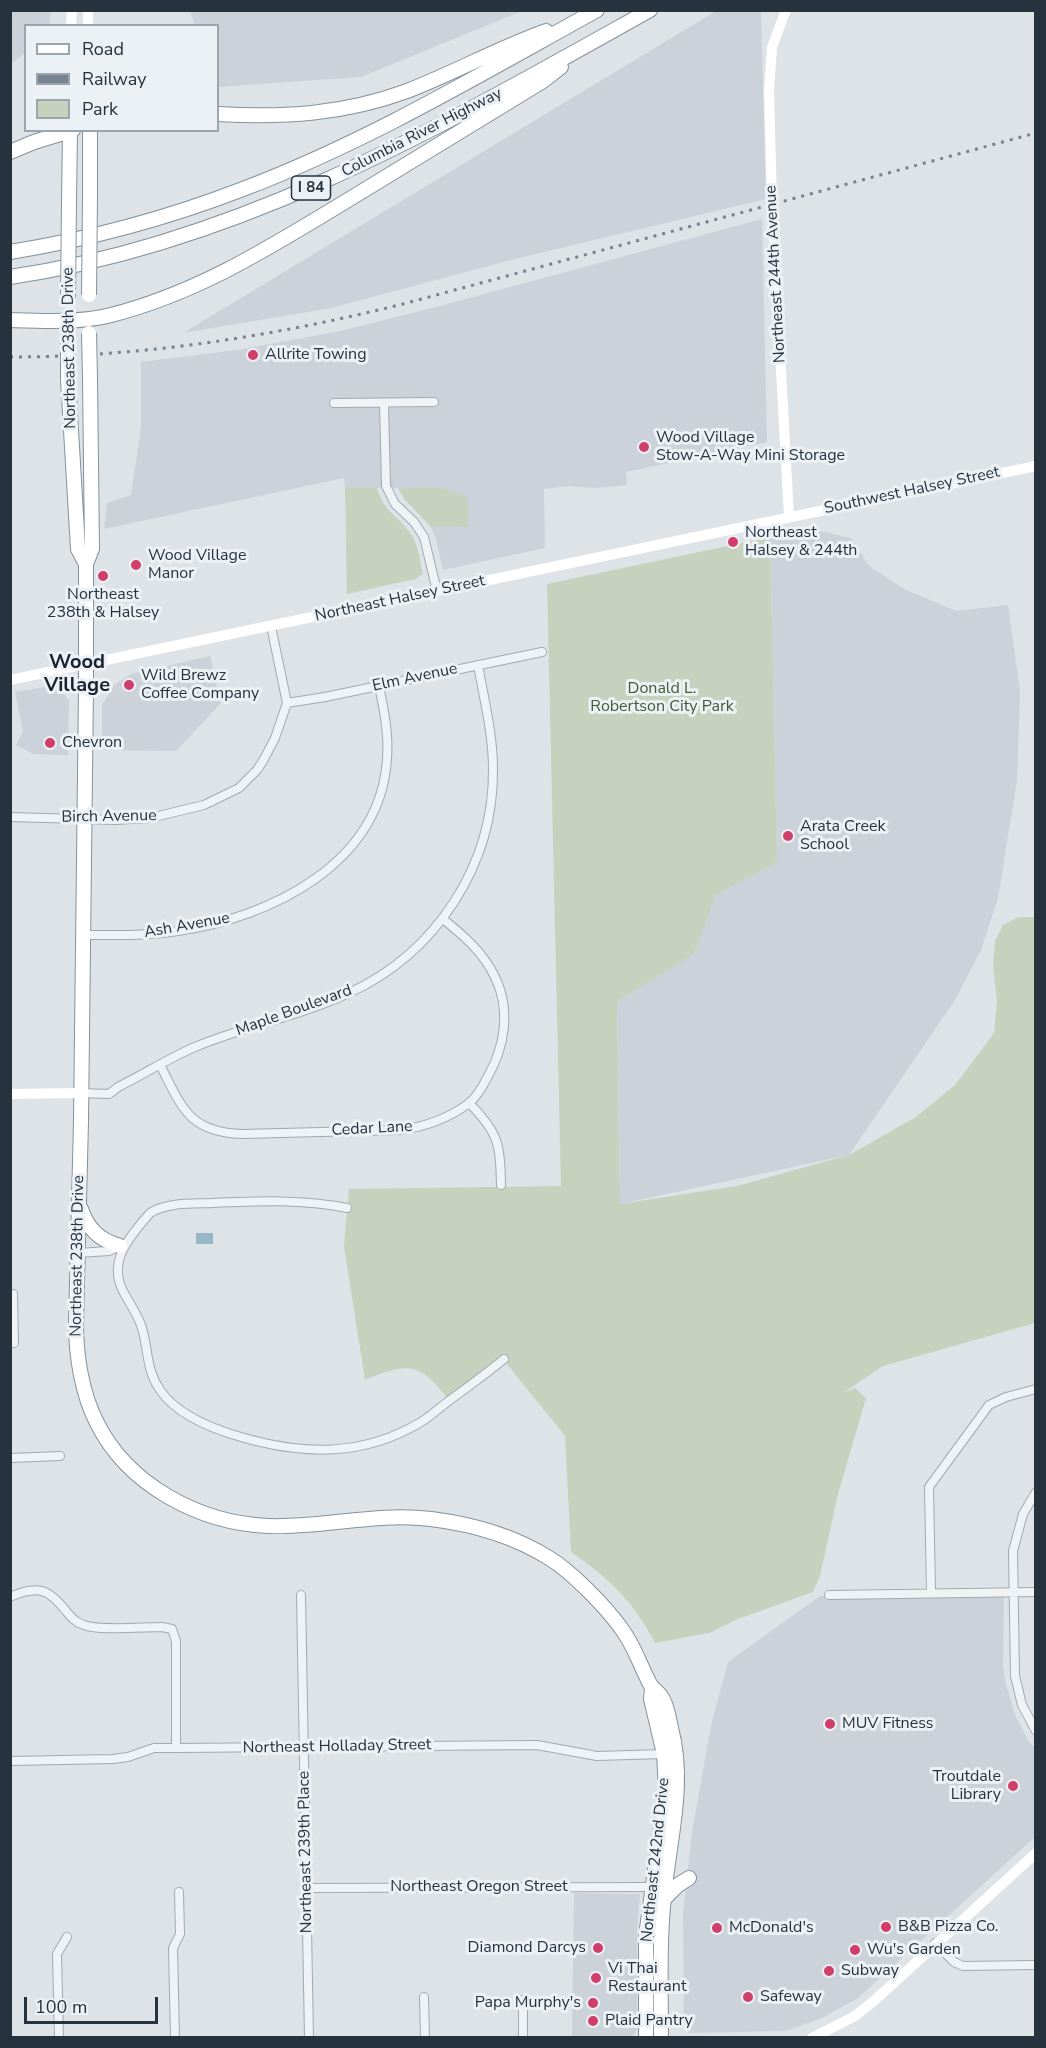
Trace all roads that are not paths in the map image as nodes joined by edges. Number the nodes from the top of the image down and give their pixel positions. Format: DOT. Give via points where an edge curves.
graph roads {
  1 [pos="650,10"];
  2 [pos="786,10"];
  3 [pos="592,13"];
  4 [pos="591,43"];
  5 [pos="219,114"];
  6 [pos="68,132"];
  7 [pos="71,132"];
  8 [pos="90,132"];
  9 [pos="10,152"];
  10 [pos="10,252"];
  11 [pos="10,277"];
  12 [pos="89,318"];
  13 [pos="10,320"];
  14 [pos="68,320"];
  15 [pos="434,402"];
  16 [pos="334,403"];
  17 [pos="384,403"];
  18 [pos="1035,466"];
  19 [pos="789,517"];
  20 [pos="86,564"];
  21 [pos="437,591"];
  22 [pos="272,626"];
  23 [pos="542,652"];
  24 [pos="86,664"];
  25 [pos="478,665"];
  26 [pos="10,680"];
  27 [pos="379,686"];
  28 [pos="287,703"];
  29 [pos="10,818"];
  30 [pos="84,818"];
  31 [pos="443,919"];
  32 [pos="82,935"];
  33 [pos="160,1065"];
  34 [pos="10,1094"];
  35 [pos="81,1094"];
  36 [pos="469,1103"];
  37 [pos="501,1185"];
  38 [pos="79,1201"];
  39 [pos="347,1208"];
  40 [pos="122,1246"];
  41 [pos="78,1253"];
  42 [pos="13,1294"];
  43 [pos="12,1343"];
  44 [pos="504,1359"];
  45 [pos="1035,1389"];
  46 [pos="60,1456"];
  47 [pos="10,1458"];
  48 [pos="1035,1492"];
  49 [pos="1014,1592"];
  50 [pos="1035,1592"];
  51 [pos="931,1593"];
  52 [pos="829,1594"];
  53 [pos="302,1595"];
  54 [pos="10,1597"];
  55 [pos="1035,1731"];
  56 [pos="304,1747"];
  57 [pos="176,1748"];
  58 [pos="670,1755"];
  59 [pos="10,1761"];
  60 [pos="1035,1853"];
  61 [pos="669,1857"];
  62 [pos="652,1887"];
  63 [pos="306,1888"];
  64 [pos="179,1892"];
  65 [pos="663,1899"];
  66 [pos="67,1937"];
  67 [pos="935,1943"];
  68 [pos="1035,1965"];
  69 [pos="424,1997"];
  70 [pos="523,2000"];
  71 [pos="59,2037"];
  72 [pos="175,2037"];
  73 [pos="309,2037"];
  74 [pos="425,2037"];
  75 [pos="523,2037"];
  76 [pos="646,2037"];
  77 [pos="661,2037"];
  78 [pos="812,2037"];
  1 -- 4 [label="highway, Columbia River Highway / I 84"];
  2 -- 19 [label="street, Northeast 244th Avenue" via="772,47 769,74"];
  3 -- 5 [label="highway" via="405,92 359,106 300,115"];
  3 -- 10 [label="highway, Columbia River Highway / I 84" via="388,124 284,173 141,223"];
  4 -- 11 [label="highway, Columbia River Highway / I 84" via="415,138 294,196 163,243"];
  4 -- 12 [label="highway" via="543,81 226,272 179,293 108,316"];
  6 -- 9 [label="highway"];
  7 -- 14 [label="highway, Northeast 238th Drive, bridge"];
  8 -- 12 [label="highway, Northeast 238th Drive, bridge"];
  12 -- 14 [label="highway"];
  12 -- 20 [label="highway, Northeast 238th Drive, bridge" via="92,549"];
  13 -- 14 [label="highway"];
  14 -- 20 [label="highway, Northeast 238th Drive, bridge" via="78,549"];
  15 -- 17 [label="street"];
  16 -- 17 [label="street"];
  17 -- 21 [label="street" via="386,486 395,504 424,537"];
  18 -- 19 [label="street, Southwest Halsey Street"];
  19 -- 21 [label="street, Northeast Halsey Street"];
  20 -- 24 [label="highway, Northeast 238th Drive"];
  21 -- 22 [label="street, Northeast Halsey Street"];
  22 -- 24 [label="street, Northeast Halsey Street"];
  22 -- 28 [label="street, Birch Avenue"];
  23 -- 25 [label="street, Elm Avenue"];
  24 -- 26 [label="street, Northeast Halsey Street"];
  24 -- 30 [label="highway, Northeast 238th Drive"];
  25 -- 27 [label="street, Elm Avenue"];
  25 -- 31 [label="street, Maple Boulevard" via="494,766 490,809 474,866"];
  27 -- 28 [label="street, Elm Avenue"];
  27 -- 32 [label="street, Ash Avenue" via="388,743 382,790 367,826 343,857 313,881 276,902 230,919 162,933"];
  28 -- 30 [label="street, Birch Avenue" via="264,759 248,780 229,794 191,810 150,818"];
  29 -- 30 [label="street, Birch Avenue"];
  30 -- 32 [label="highway, Northeast 238th Drive"];
  31 -- 33 [label="street, Maple Boulevard" via="408,955 349,993 195,1047"];
  31 -- 36 [label="street, Cedar Lane" via="478,950 495,977 502,999 504,1031 499,1055"];
  32 -- 35 [label="highway, Northeast 238th Drive"];
  33 -- 35 [label="street, Maple Boulevard" via="118,1087"];
  33 -- 36 [label="street, Cedar Lane" via="187,1114 205,1128 228,1133 400,1130 439,1121"];
  34 -- 35 [label="street"];
  35 -- 38 [label="highway, Northeast 238th Drive"];
  36 -- 37 [label="street" via="496,1137"];
  38 -- 40 [label="highway" via="90,1228 100,1238"];
  38 -- 41 [label="highway, Northeast 238th Drive"];
  39 -- 40 [label="street" via="276,1200 178,1205 155,1209"];
  40 -- 41 [label="street"];
  40 -- 44 [label="street" via="119,1278 142,1330 154,1380 179,1408 230,1434 299,1450 350,1448 404,1431 422,1421"];
  41 -- 58 [label="highway, Northeast 238th Drive" via="76,1342 82,1376 95,1420 136,1473 162,1493 206,1515 247,1524 291,1526 412,1518 455,1523 505,1537 550,1558 622,1630 652,1688 651,1699"];
  42 -- 43 [label="street"];
  45 -- 51 [label="street" via="990,1405 929,1487"];
  46 -- 47 [label="street"];
  48 -- 49 [label="street" via="1015,1542"];
  49 -- 50 [label="street"];
  49 -- 51 [label="street"];
  49 -- 55 [label="street" via="1017,1689"];
  51 -- 52 [label="street"];
  53 -- 56 [label="street, Northeast 239th Place"];
  54 -- 57 [label="street" via="29,1590 48,1593 72,1618 86,1626 172,1629 176,1641"];
  56 -- 57 [label="street, Northeast Holladay Street"];
  56 -- 58 [label="street, Northeast Holladay Street" via="537,1745 579,1754"];
  56 -- 63 [label="street, Northeast 239th Place"];
  57 -- 59 [label="street, Northeast Holladay Street" via="154,1748 113,1759"];
  58 -- 61 [label="highway, Northeast 242nd Drive" via="677,1802"];
  58 -- 62 [label="highway, Northeast 242nd Drive"];
  60 -- 67 [label="street"];
  61 -- 65 [label="highway, Northeast 242nd Drive"];
  61 -- 65 [label="highway" via="678,1873 689,1878"];
  62 -- 63 [label="street, Northeast Oregon Street"];
  62 -- 76 [label="highway, Northeast 242nd Drive" via="646,1936"];
  63 -- 73 [label="street, Northeast 239th Place"];
  64 -- 72 [label="street" via="180,1934 173,1948"];
  65 -- 77 [label="highway, Northeast 242nd Drive"];
  66 -- 71 [label="street" via="57,1953"];
  67 -- 68 [label="street" via="963,1966"];
  67 -- 78 [label="street" via="855,2016"];
  69 -- 74 [label="street"];
  70 -- 75 [label="street"];
}
